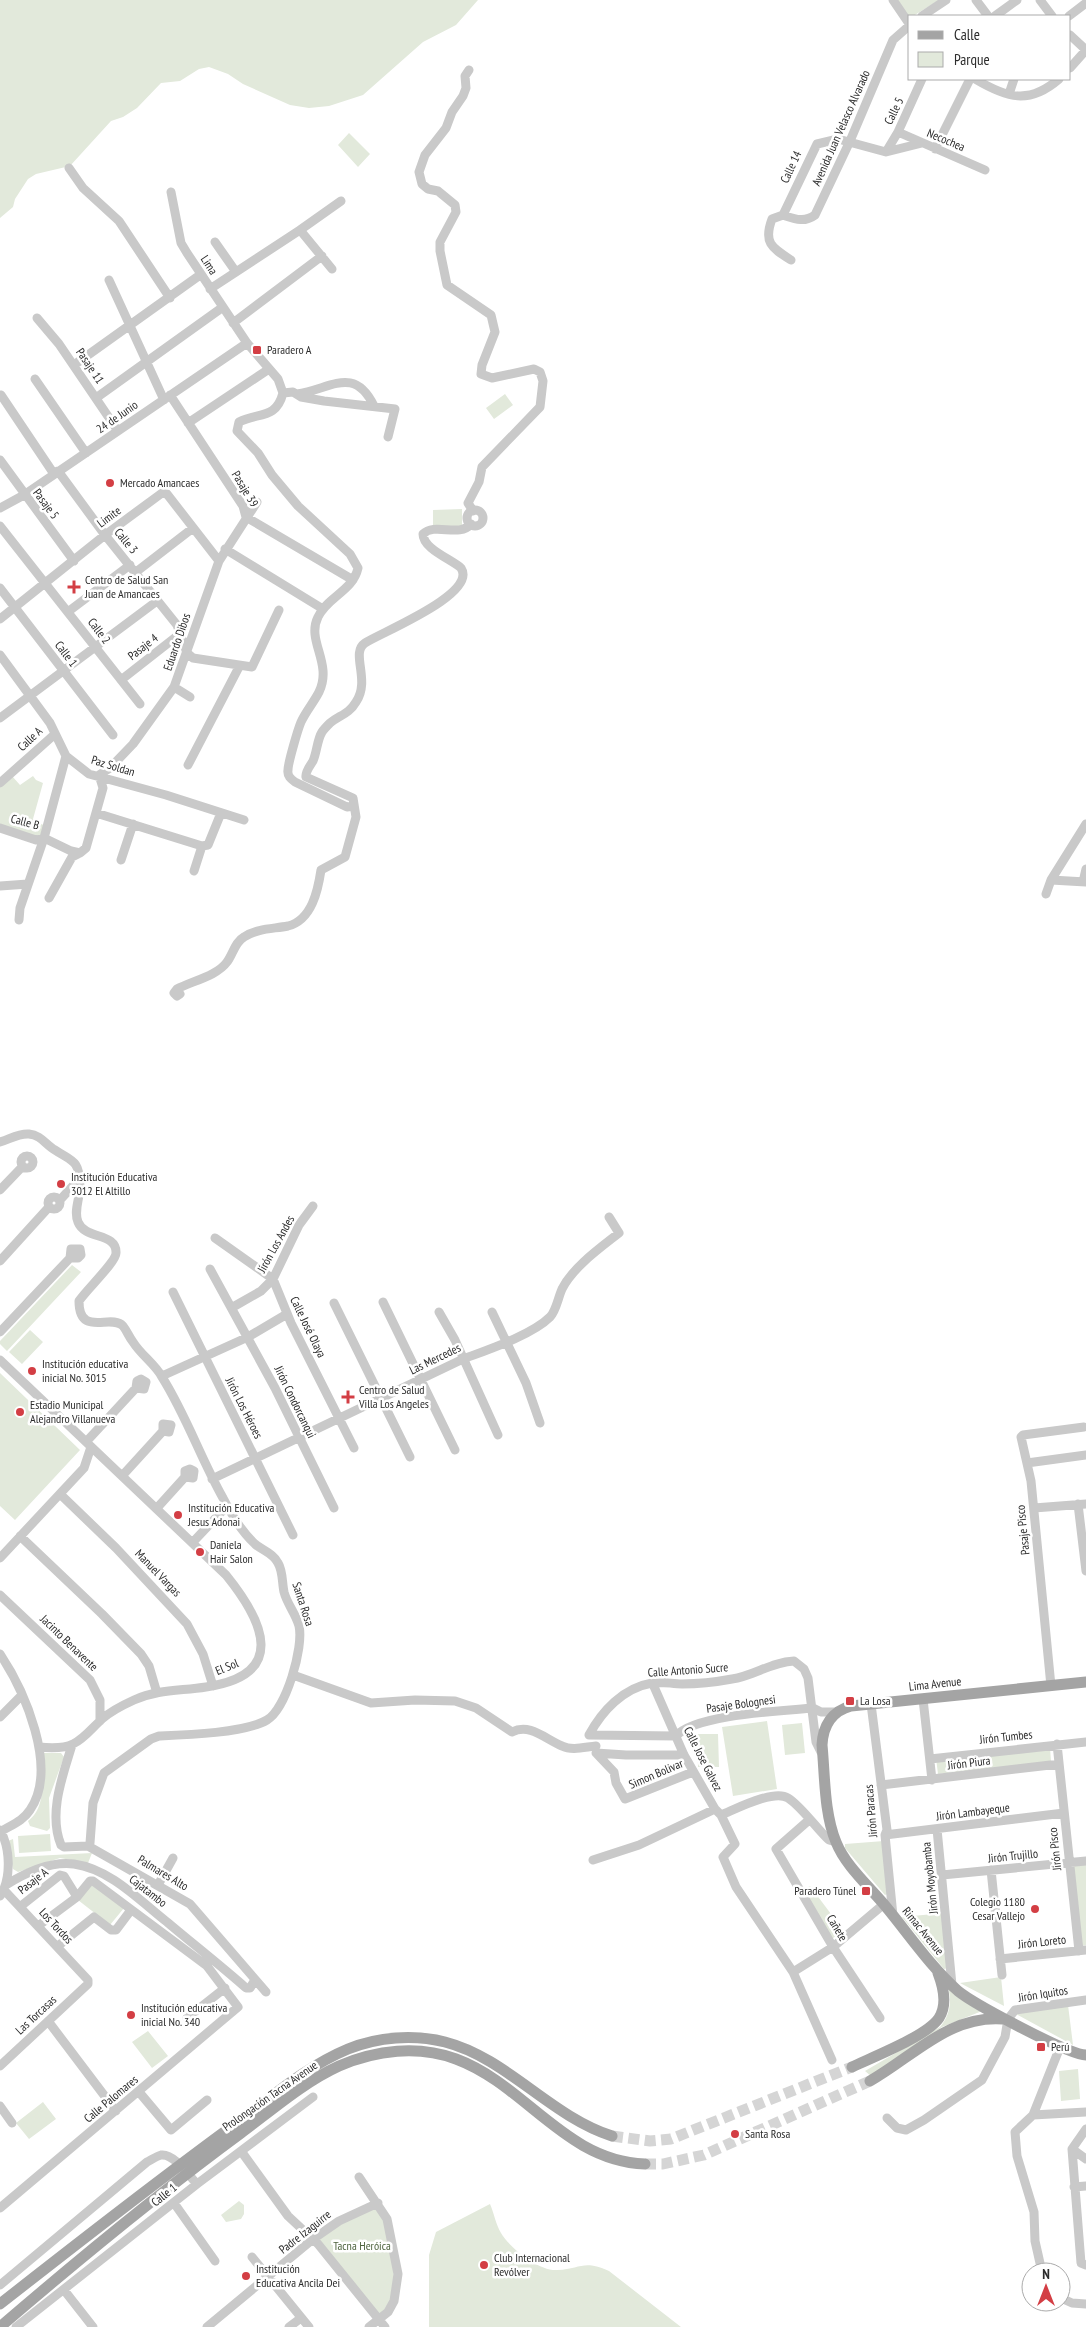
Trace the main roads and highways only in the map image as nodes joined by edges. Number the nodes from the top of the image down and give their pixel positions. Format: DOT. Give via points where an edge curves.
graph roads {
  1 [pos="1086,1682"];
  2 [pos="823,1756"];
  3 [pos="938,1971"];
  4 [pos="1008,2019"];
  5 [pos="1086,2055"];
  6 [pos="852,2068"];
  7 [pos="870,2081"];
  8 [pos="612,2136"];
  9 [pos="190,2164"];
  10 [pos="645,2164"];
  11 [pos="176,2174"];
  12 [pos="0,2304"];
  13 [pos="0,2327"];
  1 -- 2 [label="main road, Lima Avenue" via="851,1706 837,1712 827,1724 822,1736"];
  2 -- 3 [label="main road, Rimac Avenue" via="836,1842 848,1862"];
  3 -- 4 [label="main road, Rimac Avenue" via="970,1999"];
  3 -- 6 [label="main road" via="944,1992 939,2018 920,2034"];
  4 -- 5 [label="main road, Rimac Avenue" via="1060,2047"];
  4 -- 7 [label="main road" via="979,2019 958,2025"];
  8 -- 9 [label="main road, Prolongación Tacna Avenue" via="570,2117 474,2052 442,2041 404,2038 361,2044 328,2058"];
  9 -- 10 [label="main road, Prolongación Tacna Avenue" via="338,2066 372,2054 417,2051 455,2059 477,2069 584,2148 621,2163"];
  9 -- 11 [label="main road, Prolongación Tacna Avenue"];
  11 -- 12 [label="main road, Prolongación Tacna Avenue"];
  11 -- 13 [label="main road, Prolongación Tacna Avenue"];
}
